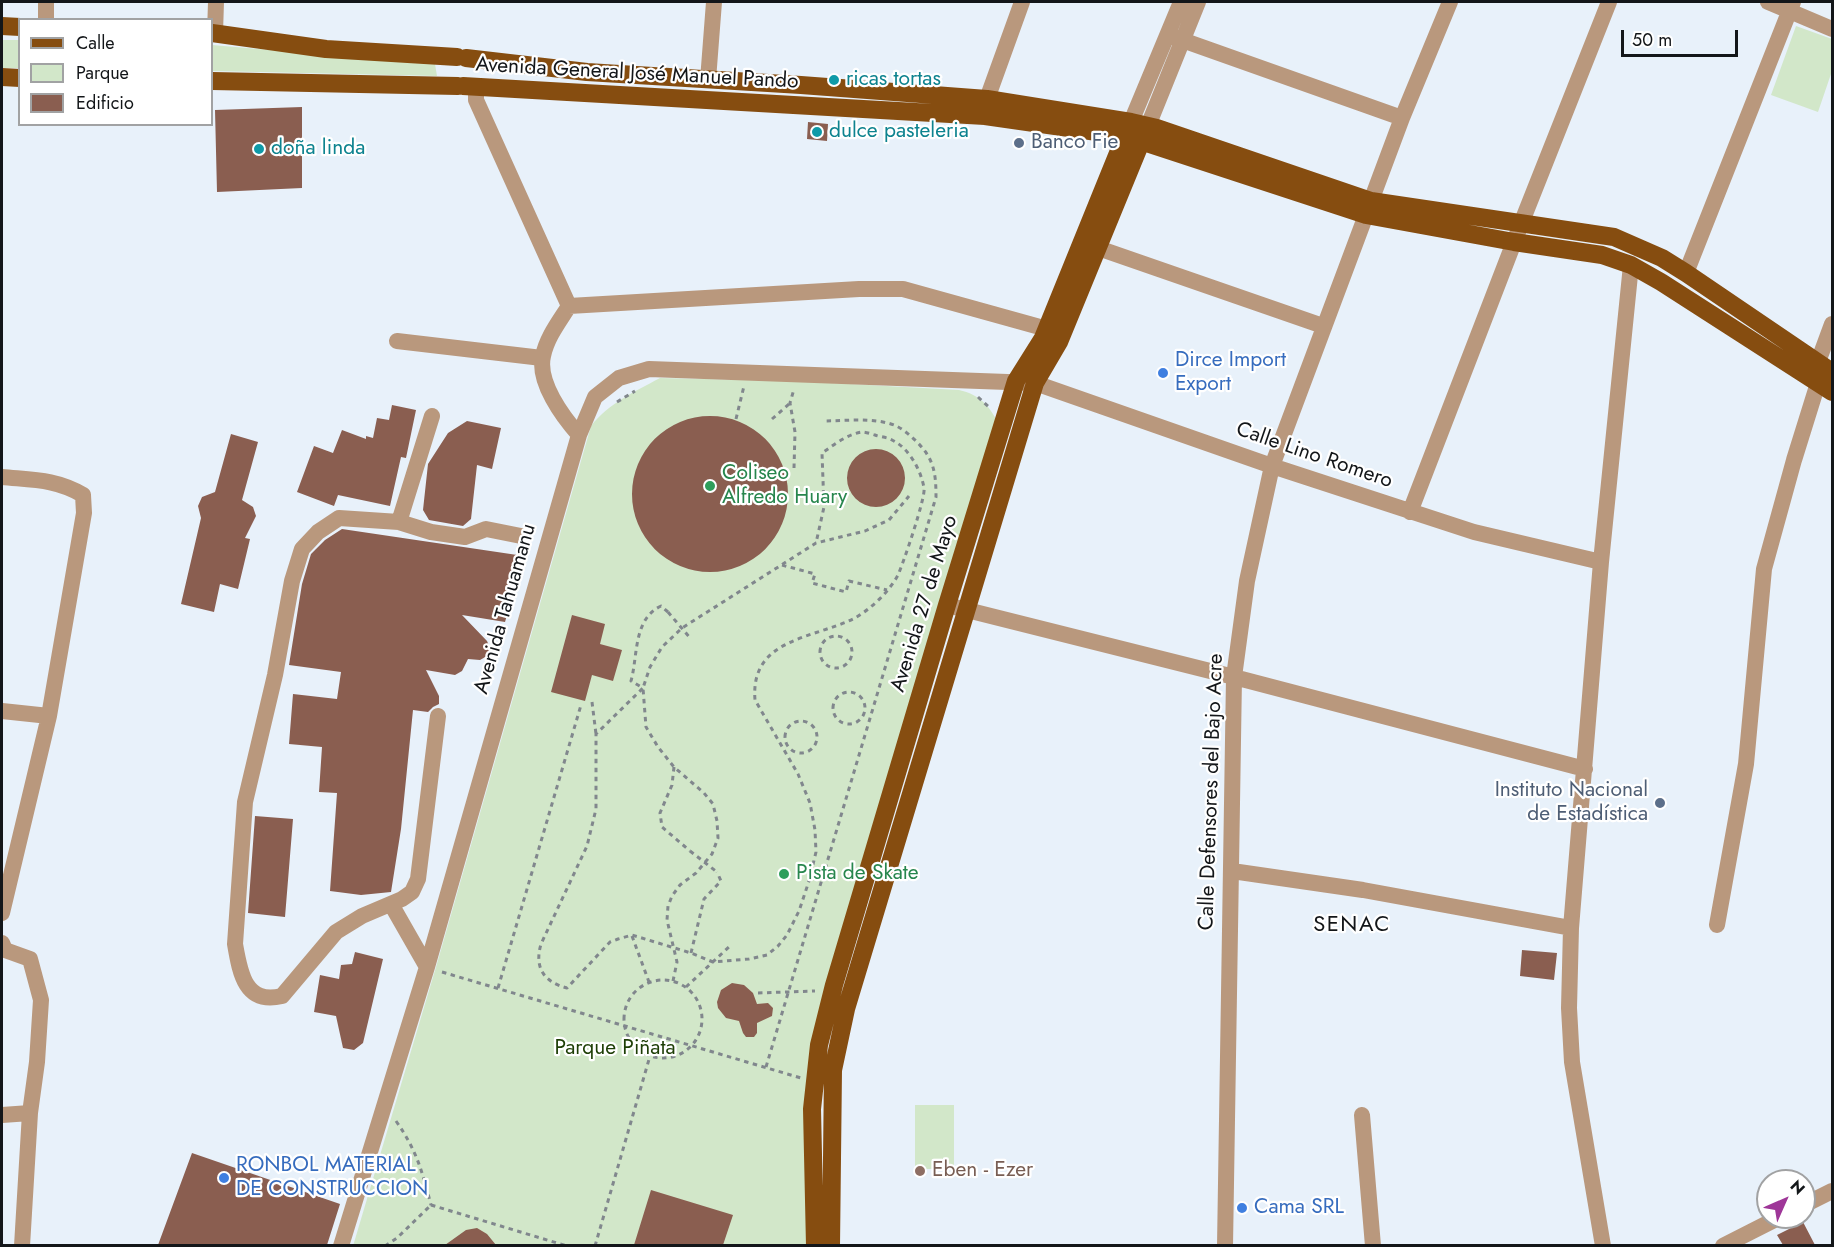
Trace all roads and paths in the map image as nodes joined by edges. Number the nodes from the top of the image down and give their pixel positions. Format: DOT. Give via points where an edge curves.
graph roads {
  1 [pos="46,2"];
  2 [pos="216,2"];
  3 [pos="714,2"];
  4 [pos="1022,2"];
  5 [pos="1181,2"];
  6 [pos="1198,2"];
  7 [pos="1450,2"];
  8 [pos="1609,2"];
  9 [pos="1768,2"];
  10 [pos="1791,6"];
  11 [pos="46,18"];
  12 [pos="2,26"];
  13 [pos="18,27"];
  14 [pos="1833,29"];
  15 [pos="213,33"];
  16 [pos="1175,37"];
  17 [pos="462,58"];
  18 [pos="2,77"];
  19 [pos="18,78"];
  20 [pos="708,80"];
  21 [pos="213,81"];
  22 [pos="466,86"];
  23 [pos="987,99"];
  24 [pos="1402,118"];
  25 [pos="1136,131"];
  26 [pos="1369,208"];
  27 [pos="1521,224"];
  28 [pos="1514,242"];
  29 [pos="1098,248"];
  30 [pos="1631,265"];
  31 [pos="1686,273"];
  32 [pos="569,306"];
  33 [pos="1833,324"];
  34 [pos="1323,326"];
  35 [pos="1047,329"];
  36 [pos="398,340"];
  37 [pos="542,358"];
  38 [pos="1825,367"];
  39 [pos="746,381"];
  40 [pos="1016,381"];
  41 [pos="1035,383"];
  42 [pos="795,384"];
  43 [pos="644,386"];
  44 [pos="1825,388"];
  45 [pos="976,396"];
  46 [pos="790,403"];
  47 [pos="609,407"];
  48 [pos="994,415"];
  49 [pos="432,416"];
  50 [pos="772,418"];
  51 [pos="736,419"];
  52 [pos="823,421"];
  53 [pos="579,435"];
  54 [pos="1272,466"];
  55 [pos="794,468"];
  56 [pos="2,477"];
  57 [pos="909,496"];
  58 [pos="1410,512"];
  59 [pos="399,522"];
  60 [pos="521,536"];
  61 [pos="816,543"];
  62 [pos="1601,562"];
  63 [pos="782,565"];
  64 [pos="887,590"];
  65 [pos="947,605"];
  66 [pos="966,610"];
  67 [pos="824,630"];
  68 [pos="691,639"];
  69 [pos="827,639"];
  70 [pos="1234,677"];
  71 [pos="643,688"];
  72 [pos="592,702"];
  73 [pos="581,705"];
  74 [pos="865,710"];
  75 [pos="2,711"];
  76 [pos="872,712"];
  77 [pos="49,716"];
  78 [pos="438,716"];
  79 [pos="596,734"];
  80 [pos="786,743"];
  81 [pos="781,744"];
  82 [pos="674,767"];
  83 [pos="1585,770"];
  84 [pos="1232,871"];
  85 [pos="391,904"];
  86 [pos="2,913"];
  87 [pos="1717,925"];
  88 [pos="1571,928"];
  89 [pos="632,935"];
  90 [pos="2,943"];
  91 [pos="731,945"];
  92 [pos="673,947"];
  93 [pos="692,953"];
  94 [pos="713,962"];
  95 [pos="427,967"];
  96 [pos="673,981"];
  97 [pos="650,982"];
  98 [pos="686,987"];
  99 [pos="498,988"];
  100 [pos="817,991"];
  101 [pos="789,992"];
  102 [pos="758,993"];
  103 [pos="624,1025"];
  104 [pos="692,1045"];
  105 [pos="650,1056"];
  106 [pos="766,1067"];
  107 [pos="814,1081"];
  108 [pos="384,1104"];
  109 [pos="30,1113"];
  110 [pos="2,1115"];
  111 [pos="1362,1115"];
  112 [pos="1833,1191"];
  113 [pos="1816,1199"];
  114 [pos="431,1205"];
  115 [pos="1756,1229"];
  116 [pos="22,1245"];
  117 [pos="341,1245"];
  118 [pos="385,1245"];
  119 [pos="567,1245"];
  120 [pos="595,1245"];
  121 [pos="814,1245"];
  122 [pos="831,1245"];
  123 [pos="1225,1245"];
  124 [pos="1373,1245"];
  125 [pos="1603,1245"];
  126 [pos="1723,1245"];
  1 -- 11 [label="street"];
  2 -- 15 [label="street"];
  3 -- 20 [label="street"];
  4 -- 23 [label="street"];
  5 -- 16 [label="street, Avenida 27 de Mayo"];
  6 -- 16 [label="street, Avenida 27 de Mayo"];
  7 -- 24 [label="street, Calle Defensores del Bajo Acre"];
  8 -- 27 [label="street"];
  9 -- 10 [label="street"];
  10 -- 14 [label="street"];
  10 -- 31 [label="street"];
  12 -- 13 [label="main road"];
  15 -- 17 [label="main road, Avenida General José Manuel Pando" via="326,49"];
  16 -- 24 [label="street"];
  16 -- 25 [label="street, Avenida 27 de Mayo"];
  17 -- 20 [label="main road, Avenida General José Manuel Pando"];
  17 -- 22 [label="main road" via="474,64 476,74"];
  18 -- 19 [label="main road"];
  20 -- 23 [label="main road, Avenida General José Manuel Pando"];
  21 -- 22 [label="main road, Avenida General José Manuel Pando"];
  22 -- 25 [label="main road, Avenida General José Manuel Pando" via="985,116"];
  22 -- 32 [label="street" via="476,100"];
  23 -- 25 [label="main road, Avenida General José Manuel Pando"];
  24 -- 26 [label="street, Calle Defensores del Bajo Acre"];
  25 -- 26 [label="main road, Avenida General José Manuel Pando"];
  25 -- 29 [label="main road, Avenida 27 de Mayo"];
  25 -- 35 [label="main road, Avenida 27 de Mayo"];
  26 -- 27 [label="main road, Avenida General José Manuel Pando"];
  26 -- 28 [label="main road, Avenida General José Manuel Pando"];
  26 -- 34 [label="street, Calle Defensores del Bajo Acre"];
  27 -- 28 [label="street"];
  27 -- 31 [label="main road, Avenida General José Manuel Pando" via="1614,237"];
  28 -- 30 [label="main road, Avenida General José Manuel Pando" via="1602,255"];
  28 -- 58 [label="street"];
  29 -- 34 [label="street"];
  29 -- 41 [label="main road, Avenida 27 de Mayo" via="1059,342"];
  30 -- 44 [label="main road, Avenida General José Manuel Pando"];
  30 -- 62 [label="street"];
  31 -- 38 [label="main road, Avenida General José Manuel Pando"];
  32 -- 35 [label="street" via="903,289"];
  32 -- 37 [label="street" via="551,334"];
  33 -- 38 [label="street"];
  34 -- 54 [label="street, Calle Defensores del Bajo Acre"];
  35 -- 40 [label="main road, Avenida 27 de Mayo"];
  36 -- 37 [label="street"];
  37 -- 53 [label="street" via="550,392 562,416"];
  39 -- 51 [label="path"];
  40 -- 41 [label="street, Calle Lino Romero"];
  40 -- 53 [label="street, Avenida Tahuamanu" via="649,369 619,378 594,398"];
  40 -- 65 [label="main road, Avenida 27 de Mayo"];
  41 -- 54 [label="street, Calle Lino Romero"];
  41 -- 66 [label="main road, Avenida 27 de Mayo"];
  42 -- 46 [label="path"];
  43 -- 47 [label="path"];
  44 -- 87 [label="street" via="1794,460 1764,569 1746,764"];
  45 -- 48 [label="path"];
  46 -- 50 [label="path"];
  46 -- 55 [label="path" via="795,432"];
  49 -- 59 [label="street"];
  52 -- 76 [label="path" via="864,420 894,425 929,454 936,478 936,497"];
  53 -- 95 [label="street, Avenida Tahuamanu"];
  54 -- 58 [label="street, Calle Lino Romero"];
  54 -- 70 [label="street, Calle Defensores del Bajo Acre" via="1247,581"];
  56 -- 77 [label="street" via="67,485 82,495 84,513"];
  57 -- 61 [label="path" via="890,520 865,531"];
  58 -- 62 [label="street, Calle Lino Romero" via="1474,532"];
  59 -- 60 [label="street" via="465,537 486,529"];
  59 -- 85 [label="street" via="339,518 302,549 245,802 235,944 246,985 255,995 269,999 282,996 336,932"];
  61 -- 63 [label="path"];
  61 -- 64 [label="path" via="824,507 822,453 863,432 894,440 914,460 925,490 898,575"];
  62 -- 83 [label="street"];
  63 -- 64 [label="path" via="815,574 812,583 846,592 849,580"];
  63 -- 71 [label="path" via="682,628 662,647"];
  64 -- 67 [label="path" via="865,612"];
  65 -- 66 [label="street"];
  65 -- 107 [label="main road, Avenida 27 de Mayo" via="834,985"];
  66 -- 70 [label="street"];
  66 -- 122 [label="main road, Avenida 27 de Mayo" via="846,1009 833,1070"];
  67 -- 69 [label="path"];
  67 -- 81 [label="path" via="786,644 770,654 758,669 755,700"];
  68 -- 71 [label="path, bridge" via="661,606 655,609 637,639 631,681"];
  69 -- 69 [label="path" via="837,636 850,644 851,659 844,666 828,666 821,658 821,647"];
  70 -- 83 [label="street"];
  70 -- 84 [label="street, Calle Defensores del Bajo Acre"];
  71 -- 79 [label="path"];
  71 -- 82 [label="path" via="646,727"];
  72 -- 79 [label="path"];
  73 -- 99 [label="path"];
  74 -- 74 [label="path" via="857,722 846,724 837,719 834,704 840,695 850,692 860,696"];
  74 -- 76 [label="path"];
  75 -- 77 [label="street"];
  76 -- 101 [label="path"];
  77 -- 86 [label="street"];
  78 -- 85 [label="street" via="418,879 412,892"];
  79 -- 89 [label="path" via="596,808 587,846 537,956 543,973 554,984 567,988 610,942"];
  80 -- 80 [label="path" via="785,732 792,723 802,721 811,725 816,734 815,744 808,751 793,751"];
  80 -- 81 [label="path"];
  81 -- 94 [label="path" via="810,803 816,852 809,881 799,911 778,946 749,959"];
  82 -- 92 [label="path" via="713,804 718,838 712,854 672,896 667,920"];
  82 -- 93 [label="path, bridge" via="672,785 660,813 662,827 717,872 721,881 704,899"];
  83 -- 88 [label="street"];
  84 -- 88 [label="street" via="1364,890"];
  84 -- 123 [label="street, Calle Defensores del Bajo Acre"];
  85 -- 95 [label="street"];
  88 -- 125 [label="street" via="1572,1062"];
  89 -- 92 [label="path"];
  89 -- 97 [label="path"];
  90 -- 109 [label="street" via="5,950 30,959 42,1000"];
  91 -- 94 [label="path"];
  92 -- 93 [label="path"];
  92 -- 96 [label="path" via="677,962"];
  93 -- 94 [label="path"];
  94 -- 98 [label="path"];
  95 -- 99 [label="path"];
  95 -- 108 [label="street, Avenida Tahuamanu"];
  96 -- 97 [label="path"];
  96 -- 98 [label="path"];
  97 -- 103 [label="path" via="631,995 625,1006"];
  98 -- 104 [label="path" via="694,994 702,1015 699,1036"];
  99 -- 103 [label="path"];
  100 -- 101 [label="path"];
  101 -- 102 [label="path"];
  101 -- 106 [label="path"];
  103 -- 104 [label="path"];
  103 -- 105 [label="path" via="636,1048"];
  104 -- 105 [label="path" via="665,1059"];
  104 -- 106 [label="path"];
  105 -- 120 [label="path"];
  106 -- 107 [label="path"];
  107 -- 121 [label="main road, Avenida 27 de Mayo"];
  108 -- 114 [label="path" via="411,1142"];
  108 -- 117 [label="street, Avenida Tahuamanu"];
  109 -- 110 [label="street"];
  109 -- 116 [label="street"];
  111 -- 124 [label="street"];
  112 -- 113 [label="street"];
  114 -- 118 [label="path"];
  114 -- 119 [label="path"];
  115 -- 126 [label="street"];
}
